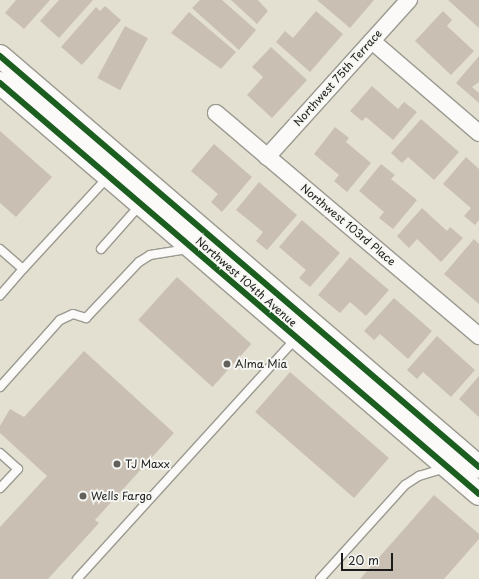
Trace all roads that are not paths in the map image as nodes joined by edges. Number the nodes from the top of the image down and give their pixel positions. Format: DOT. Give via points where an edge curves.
graph roads {
  1 [pos="409,0"];
  2 [pos="372,41"];
  3 [pos="0,56"];
  4 [pos="0,83"];
  5 [pos="216,113"];
  6 [pos="479,133"];
  7 [pos="268,157"];
  8 [pos="109,176"];
  9 [pos="148,196"];
  10 [pos="0,249"];
  11 [pos="101,249"];
  12 [pos="194,249"];
  13 [pos="23,269"];
  14 [pos="0,295"];
  15 [pos="310,322"];
  16 [pos="479,336"];
  17 [pos="295,339"];
  18 [pos="0,387"];
  19 [pos="0,453"];
  20 [pos="479,467"];
  21 [pos="448,468"];
  22 [pos="0,488"];
  23 [pos="479,494"];
  24 [pos="77,579"];
  25 [pos="320,579"];
  1 -- 2 [label="street, Northwest 75th Terrace"];
  2 -- 6 [label="street"];
  2 -- 7 [label="street, Northwest 75th Terrace"];
  3 -- 9 [label="street, Northwest 104th Avenue"];
  4 -- 8 [label="street, Northwest 104th Avenue"];
  5 -- 7 [label="street, Northwest 103rd Place"];
  7 -- 16 [label="street, Northwest 103rd Place"];
  8 -- 9 [label="street, Northwest 104th Avenue"];
  8 -- 13 [label="lane"];
  9 -- 11 [label="lane"];
  9 -- 12 [label="street, Northwest 104th Avenue"];
  9 -- 15 [label="street, Northwest 104th Avenue"];
  10 -- 13 [label="lane"];
  12 -- 17 [label="street, Northwest 104th Avenue"];
  12 -- 18 [label="lane" via="160,252 139,262 86,318 73,314 60,320"];
  13 -- 14 [label="lane"];
  15 -- 17 [label="lane"];
  15 -- 20 [label="street, Northwest 104th Avenue"];
  17 -- 21 [label="street, Northwest 104th Avenue"];
  17 -- 24 [label="lane"];
  19 -- 22 [label="lane" via="18,469"];
  21 -- 23 [label="street, Northwest 104th Avenue"];
  21 -- 25 [label="lane" via="419,476 405,485"];
}
